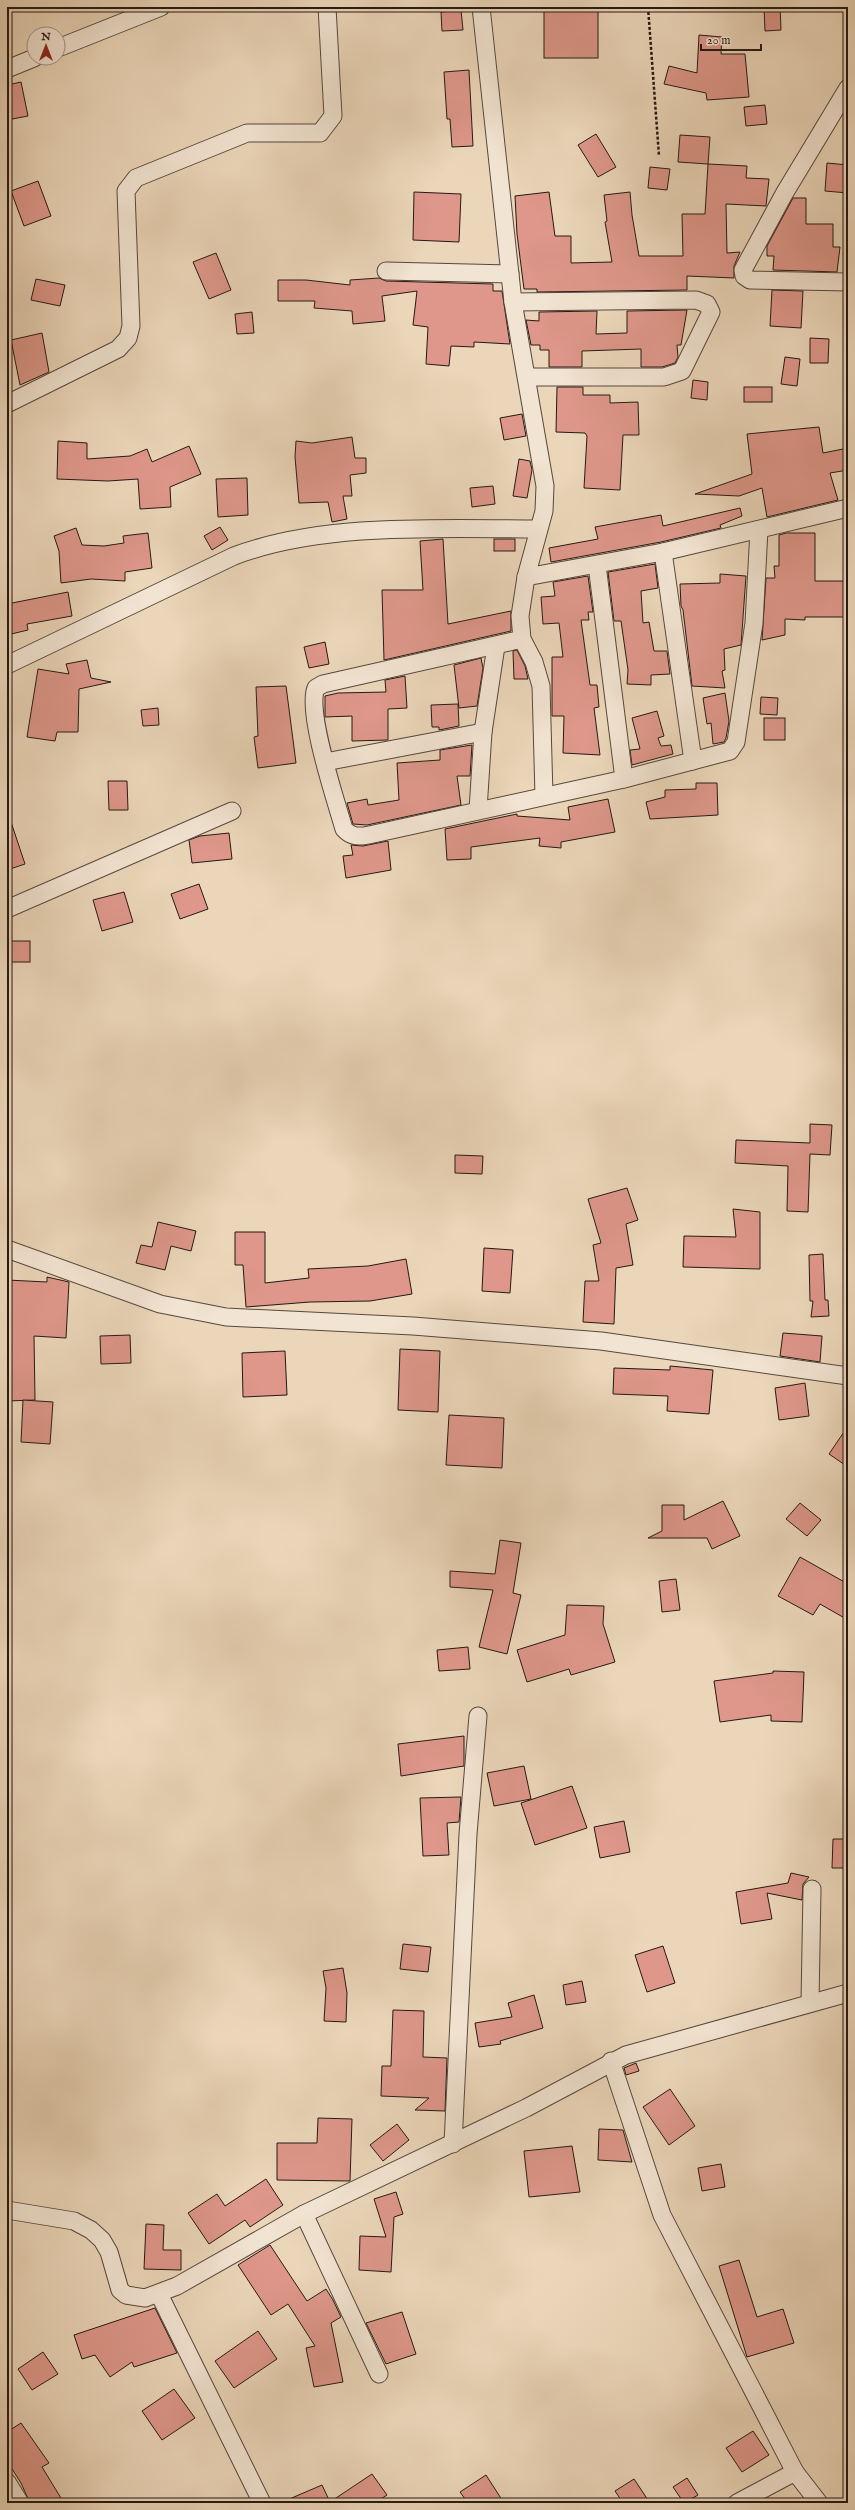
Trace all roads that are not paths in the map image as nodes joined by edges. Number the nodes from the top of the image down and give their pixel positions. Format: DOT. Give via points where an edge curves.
graph roads {
  1 [pos="161,7"];
  2 [pos="327,7"];
  3 [pos="481,7"];
  4 [pos="66,45"];
  5 [pos="26,61"];
  6 [pos="7,69"];
  7 [pos="848,88"];
  8 [pos="386,271"];
  9 [pos="510,274"];
  10 [pos="848,282"];
  11 [pos="513,302"];
  12 [pos="527,377"];
  13 [pos="7,404"];
  14 [pos="848,508"];
  15 [pos="538,529"];
  16 [pos="760,530"];
  17 [pos="663,552"];
  18 [pos="597,565"];
  19 [pos="526,577"];
  20 [pos="522,639"];
  21 [pos="496,646"];
  22 [pos="7,665"];
  23 [pos="483,732"];
  24 [pos="693,761"];
  25 [pos="325,762"];
  26 [pos="624,779"];
  27 [pos="544,796"];
  28 [pos="478,810"];
  29 [pos="232,811"];
  30 [pos="7,909"];
  31 [pos="7,1249"];
  32 [pos="848,1376"];
  33 [pos="478,1716"];
  34 [pos="812,1890"];
  35 [pos="848,1993"];
  36 [pos="810,2003"];
  37 [pos="611,2062"];
  38 [pos="452,2144"];
  39 [pos="7,2210"];
  40 [pos="304,2214"];
  41 [pos="159,2294"];
  42 [pos="379,2374"];
  43 [pos="795,2472"];
  44 [pos="7,2482"];
  45 [pos="20,2503"];
  46 [pos="262,2503"];
  47 [pos="737,2503"];
  48 [pos="819,2503"];
  1 -- 4 [label="street"];
  2 -- 13 [label="street" via="333,116 328,124 320,133 247,133 136,178 126,191 130,326 128,338 118,349"];
  3 -- 9 [label="street"];
  5 -- 6 [label="street"];
  7 -- 10 [label="street" via="784,194 743,270 744,276 750,280"];
  8 -- 9 [label="street"];
  9 -- 11 [label="street"];
  11 -- 12 [label="street"];
  11 -- 12 [label="street" via="696,300 706,304 711,312 682,371 671,376"];
  12 -- 15 [label="street" via="546,498"];
  14 -- 16 [label="street"];
  15 -- 19 [label="street"];
  15 -- 22 [label="street" via="434,529 330,534 261,546 234,556"];
  16 -- 17 [label="street"];
  16 -- 24 [label="street" via="754,623 736,742 734,747 724,754"];
  17 -- 18 [label="street"];
  17 -- 24 [label="street"];
  18 -- 19 [label="street"];
  18 -- 26 [label="street"];
  19 -- 20 [label="street" via="520,616"];
  20 -- 21 [label="street"];
  20 -- 27 [label="street" via="534,662 541,686"];
  21 -- 23 [label="street"];
  21 -- 25 [label="street" via="323,684 316,688 313,706"];
  23 -- 25 [label="street"];
  23 -- 28 [label="street"];
  24 -- 26 [label="street"];
  25 -- 28 [label="street" via="344,829 353,836 368,835"];
  26 -- 27 [label="street"];
  27 -- 28 [label="street"];
  29 -- 30 [label="street"];
  31 -- 32 [label="street" via="160,1304 226,1317 413,1326 601,1341"];
  33 -- 38 [label="street" via="468,1834"];
  34 -- 36 [label="street"];
  35 -- 36 [label="street"];
  36 -- 37 [label="street" via="643,2049"];
  37 -- 38 [label="street"];
  37 -- 43 [label="street" via="662,2215"];
  38 -- 40 [label="street"];
  39 -- 41 [label="street" via="74,2221 91,2230 102,2240 109,2252 120,2290 135,2298"];
  40 -- 41 [label="street"];
  40 -- 42 [label="street"];
  41 -- 46 [label="street"];
  43 -- 47 [label="street"];
  43 -- 48 [label="street"];
  44 -- 45 [label="street"];
}
